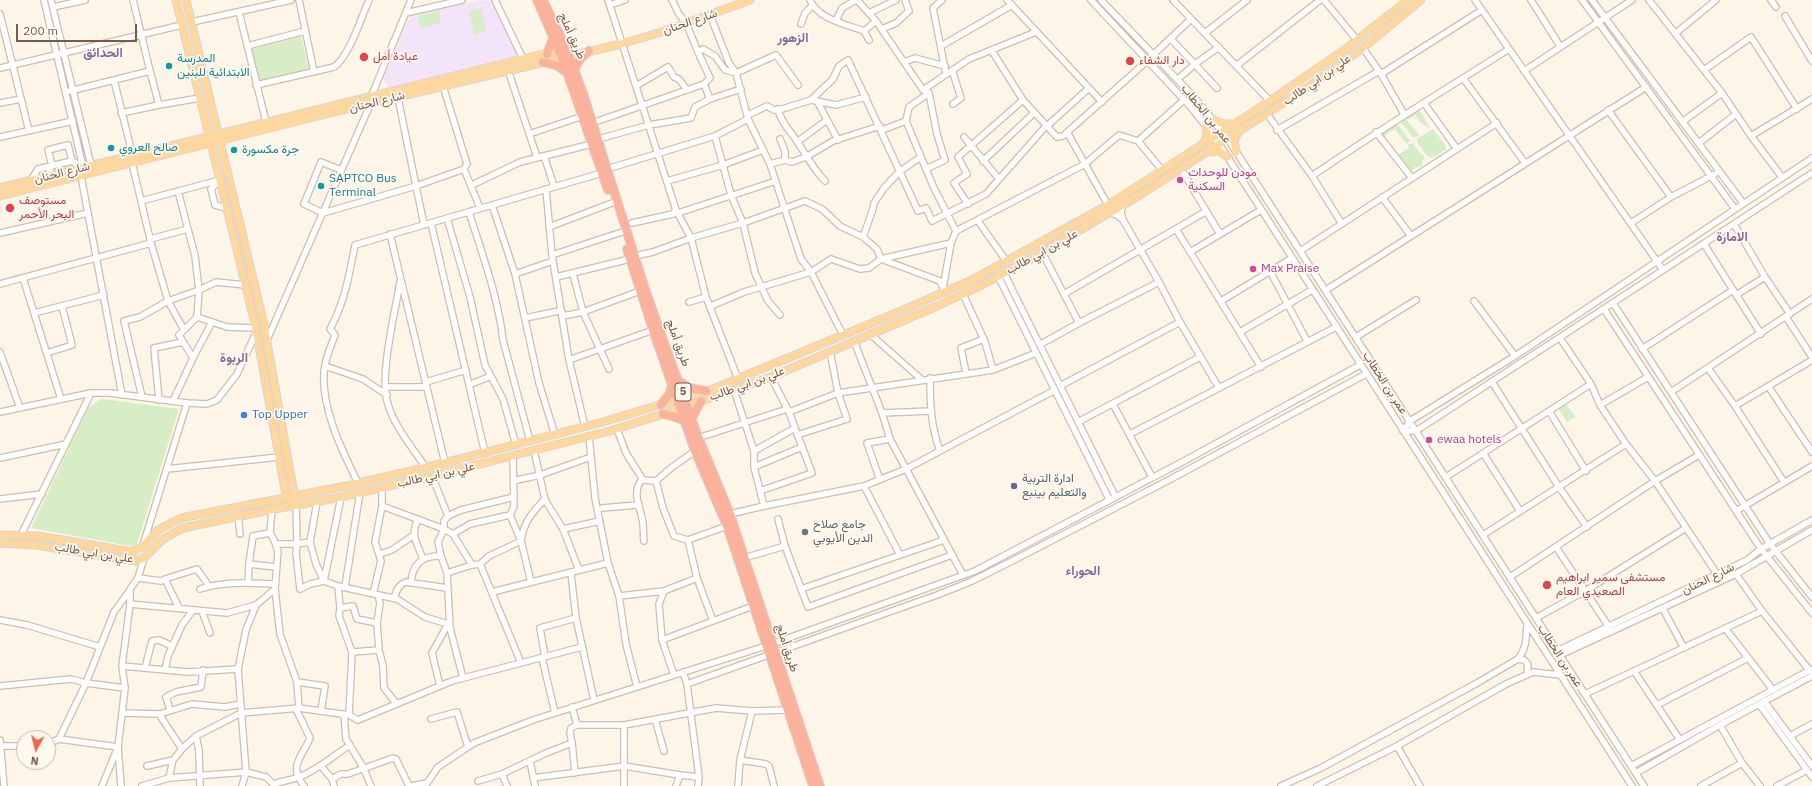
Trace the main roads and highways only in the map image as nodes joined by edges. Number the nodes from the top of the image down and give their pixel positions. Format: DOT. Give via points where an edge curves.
graph roads {
  1 [pos="176,0"];
  2 [pos="186,0"];
  3 [pos="537,0"];
  4 [pos="543,0"];
  5 [pos="750,0"];
  6 [pos="1408,0"];
  7 [pos="1421,0"];
  8 [pos="553,38"];
  9 [pos="589,51"];
  10 [pos="564,53"];
  11 [pos="547,54"];
  12 [pos="543,62"];
  13 [pos="571,72"];
  14 [pos="370,101"];
  15 [pos="1213,120"];
  16 [pos="206,122"];
  17 [pos="216,124"];
  18 [pos="1235,124"];
  19 [pos="1206,125"];
  20 [pos="1240,131"];
  21 [pos="229,135"];
  22 [pos="219,137"];
  23 [pos="210,140"];
  24 [pos="595,142"];
  25 [pos="196,143"];
  26 [pos="1202,144"];
  27 [pos="1208,152"];
  28 [pos="1236,152"];
  29 [pos="223,153"];
  30 [pos="214,156"];
  31 [pos="1228,157"];
  32 [pos="605,171"];
  33 [pos="0,188"];
  34 [pos="0,196"];
  35 [pos="632,257"];
  36 [pos="676,383"];
  37 [pos="706,391"];
  38 [pos="681,399"];
  39 [pos="701,401"];
  40 [pos="661,405"];
  41 [pos="684,408"];
  42 [pos="663,414"];
  43 [pos="688,420"];
  44 [pos="294,495"];
  45 [pos="286,497"];
  46 [pos="296,505"];
  47 [pos="288,506"];
  48 [pos="0,535"];
  49 [pos="0,543"];
  50 [pos="769,645"];
  51 [pos="772,655"];
  52 [pos="813,786"];
  53 [pos="820,786"];
  1 -- 16 [label="main road"];
  2 -- 17 [label="main road"];
  3 -- 8 [label="highway, طريق أملج / 5"];
  4 -- 10 [label="highway, طريق أملج / 5"];
  5 -- 9 [label="main road, شارع الحنان" via="622,44"];
  6 -- 18 [label="main road, علي بن ابي طالب" via="1357,40"];
  7 -- 20 [label="main road, علي بن ابي طالب" via="1363,48 1311,86"];
  8 -- 10 [label="highway, طريق أملج / 5"];
  8 -- 11 [label="highway"];
  9 -- 10 [label="main road, شارع الحنان"];
  9 -- 13 [label="highway"];
  10 -- 11 [label="main road, شارع الحنان"];
  10 -- 12 [label="main road, شارع الحنان"];
  10 -- 13 [label="highway, طريق أملج / 5"];
  11 -- 14 [label="main road, شارع الحنان"];
  12 -- 13 [label="highway"];
  12 -- 14 [label="main road, شارع الحنان" via="398,98"];
  13 -- 24 [label="highway, طريق أملج / 5"];
  13 -- 24 [label="highway, طريق أملج / 5" via="583,116"];
  14 -- 21 [label="main road, شارع الحنان"];
  14 -- 21 [label="main road, شارع الحنان" via="266,122"];
  15 -- 18 [label="main road"];
  16 -- 23 [label="main road"];
  16 -- 25 [label="main road"];
  17 -- 21 [label="main road"];
  17 -- 22 [label="main road"];
  18 -- 26 [label="main road, علي بن ابي طالب"];
  19 -- 26 [label="main road" via="1207,135"];
  20 -- 27 [label="main road, علي بن ابي طالب"];
  20 -- 28 [label="main road" via="1234,140"];
  21 -- 22 [label="main road, شارع الحنان"];
  21 -- 29 [label="main road"];
  22 -- 23 [label="main road, شارع الحنان"];
  22 -- 29 [label="main road"];
  23 -- 25 [label="main road, شارع الحنان"];
  23 -- 30 [label="main road"];
  24 -- 32 [label="highway, طريق أملج / 5"];
  25 -- 30 [label="main road"];
  25 -- 33 [label="main road, شارع الحنان" via="128,156"];
  25 -- 34 [label="main road, شارع الحنان" via="132,163"];
  26 -- 37 [label="main road, علي بن ابي طالب" via="1108,205 1007,262 843,335"];
  27 -- 31 [label="main road" via="1218,151"];
  27 -- 39 [label="main road, علي بن ابي طالب" via="1110,213 963,294 771,377"];
  29 -- 44 [label="main road" via="267,340"];
  30 -- 45 [label="main road" via="256,331"];
  32 -- 35 [label="highway, طريق أملج / 5"];
  32 -- 35 [label="highway, طريق أملج / 5" via="612,203"];
  35 -- 36 [label="highway, طريق أملج / 5"];
  35 -- 36 [label="highway, طريق أملج / 5" via="652,330"];
  36 -- 37 [label="highway"];
  36 -- 38 [label="highway, طريق أملج / 5"];
  36 -- 40 [label="highway"];
  37 -- 38 [label="main road, علي بن ابي طالب"];
  38 -- 40 [label="main road, علي بن ابي طالب"];
  38 -- 41 [label="highway, طريق أملج / 5"];
  39 -- 41 [label="main road, علي بن ابي طالب"];
  39 -- 43 [label="highway"];
  40 -- 44 [label="main road, علي بن ابي طالب" via="426,468"];
  41 -- 42 [label="main road, علي بن ابي طالب"];
  41 -- 43 [label="highway, طريق أملج / 5"];
  42 -- 43 [label="highway"];
  42 -- 46 [label="main road, علي بن ابي طالب" via="513,456 341,497"];
  43 -- 50 [label="highway, طريق أملج / 5" via="695,451 727,526"];
  43 -- 50 [label="highway, طريق أملج / 5" via="730,514"];
  44 -- 45 [label="main road, علي بن ابي طالب"];
  44 -- 46 [label="main road"];
  45 -- 47 [label="main road"];
  45 -- 48 [label="main road, علي بن ابي طالب" via="182,518 158,530 143,546 130,552 39,536"];
  46 -- 47 [label="main road, علي بن ابي طالب"];
  47 -- 49 [label="main road, علي بن ابي طالب" via="183,528 163,539 144,558 136,562 36,545"];
  50 -- 51 [label="highway, طريق أملج / 5"];
  51 -- 52 [label="highway, طريق أملج / 5"];
  51 -- 53 [label="highway, طريق أملج / 5"];
}
